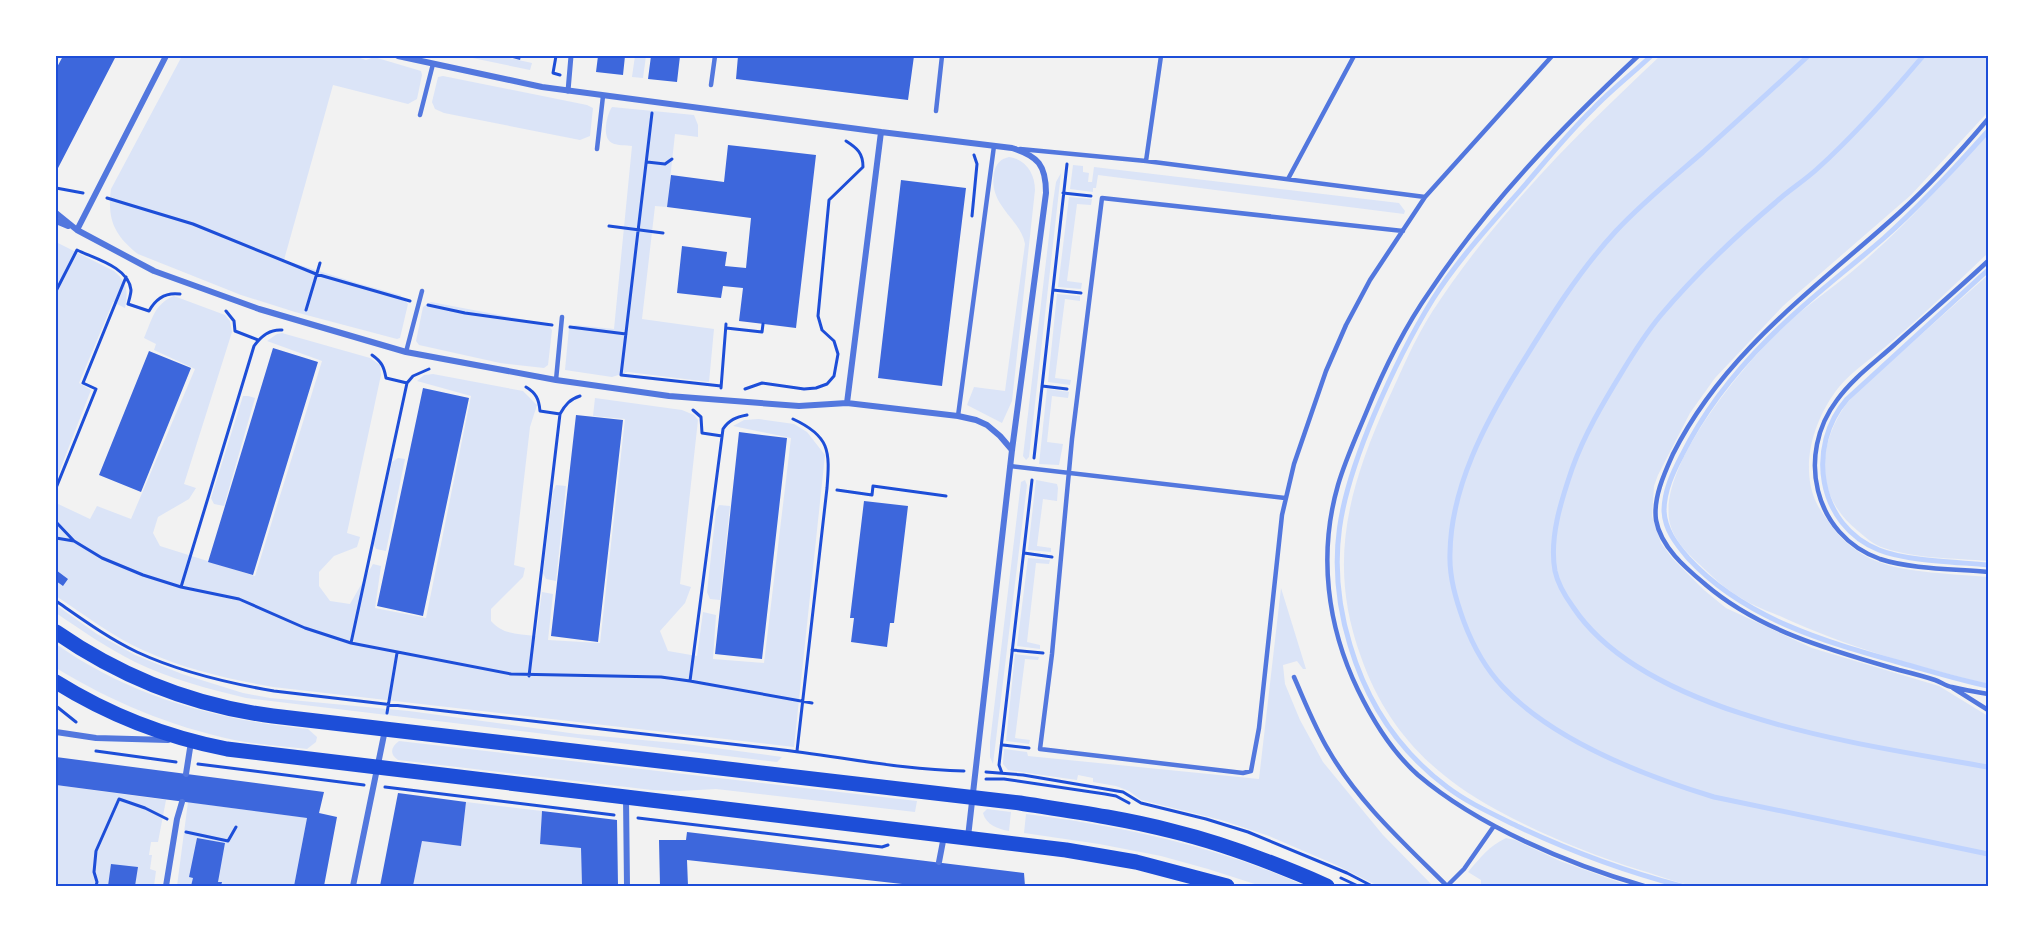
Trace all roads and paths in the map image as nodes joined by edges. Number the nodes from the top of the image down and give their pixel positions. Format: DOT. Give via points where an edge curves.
graph roads {
  1 [pos="166,56"];
  2 [pos="398,56"];
  3 [pos="571,56"];
  4 [pos="715,56"];
  5 [pos="942,56"];
  6 [pos="1161,56"];
  7 [pos="1354,56"];
  8 [pos="1552,56"];
  9 [pos="1638,56"];
  10 [pos="433,64"];
  11 [pos="711,85"];
  12 [pos="568,91"];
  13 [pos="603,96"];
  14 [pos="654,103"];
  15 [pos="936,111"];
  16 [pos="420,115"];
  17 [pos="1989,119"];
  18 [pos="843,127"];
  19 [pos="881,132"];
  20 [pos="994,146"];
  21 [pos="1012,148"];
  22 [pos="597,149"];
  23 [pos="672,159"];
  24 [pos="1146,161"];
  25 [pos="647,162"];
  26 [pos="1288,179"];
  27 [pos="56,188"];
  28 [pos="1064,193"];
  29 [pos="95,194"];
  30 [pos="1425,197"];
  31 [pos="1102,198"];
  32 [pos="56,213"];
  33 [pos="56,221"];
  34 [pos="609,226"];
  35 [pos="77,230"];
  36 [pos="638,230"];
  37 [pos="1403,231"];
  38 [pos="663,233"];
  39 [pos="1989,261"];
  40 [pos="320,263"];
  41 [pos="316,274"];
  42 [pos="126,277"];
  43 [pos="1053,290"];
  44 [pos="56,291"];
  45 [pos="422,291"];
  46 [pos="1091,294"];
  47 [pos="188,296"];
  48 [pos="418,303"];
  49 [pos="224,310"];
  50 [pos="562,317"];
  51 [pos="302,322"];
  52 [pos="763,324"];
  53 [pos="561,326"];
  54 [pos="287,330"];
  55 [pos="626,334"];
  56 [pos="258,340"];
  57 [pos="406,352"];
  58 [pos="370,354"];
  59 [pos="429,369"];
  60 [pos="621,375"];
  61 [pos="556,380"];
  62 [pos="407,383"];
  63 [pos="516,386"];
  64 [pos="721,386"];
  65 [pos="1042,386"];
  66 [pos="744,389"];
  67 [pos="619,390"];
  68 [pos="1078,391"];
  69 [pos="581,396"];
  70 [pos="720,401"];
  71 [pos="847,403"];
  72 [pos="688,407"];
  73 [pos="560,414"];
  74 [pos="756,416"];
  75 [pos="958,416"];
  76 [pos="784,417"];
  77 [pos="722,436"];
  78 [pos="1012,450"];
  79 [pos="1010,466"];
  80 [pos="1070,472"];
  81 [pos="56,488"];
  82 [pos="837,490"];
  83 [pos="946,496"];
  84 [pos="1286,498"];
  85 [pos="56,522"];
  86 [pos="56,538"];
  87 [pos="74,541"];
  88 [pos="1024,553"];
  89 [pos="1061,558"];
  90 [pos="1989,572"];
  91 [pos="181,587"];
  92 [pos="56,601"];
  93 [pos="56,632"];
  94 [pos="351,643"];
  95 [pos="1012,650"];
  96 [pos="398,652"];
  97 [pos="1052,654"];
  98 [pos="529,676"];
  99 [pos="1294,677"];
  100 [pos="690,681"];
  101 [pos="56,682"];
  102 [pos="1951,687"];
  103 [pos="1989,694"];
  104 [pos="801,701"];
  105 [pos="812,703"];
  106 [pos="389,704"];
  107 [pos="56,706"];
  108 [pos="1989,710"];
  109 [pos="69,716"];
  110 [pos="385,729"];
  111 [pos="56,732"];
  112 [pos="192,741"];
  113 [pos="1002,745"];
  114 [pos="1040,749"];
  115 [pos="796,751"];
  116 [pos="377,768"];
  117 [pos="956,771"];
  118 [pos="186,774"];
  119 [pos="1023,775"];
  120 [pos="1004,778"];
  121 [pos="626,797"];
  122 [pos="972,798"];
  123 [pos="182,802"];
  124 [pos="162,816"];
  125 [pos="646,819"];
  126 [pos="1494,826"];
  127 [pos="236,827"];
  128 [pos="175,830"];
  129 [pos="944,835"];
  130 [pos="968,837"];
  131 [pos="893,844"];
  132 [pos="939,862"];
  133 [pos="96,886"];
  134 [pos="166,886"];
  135 [pos="353,886"];
  136 [pos="627,886"];
  137 [pos="1227,886"];
  138 [pos="1327,886"];
  139 [pos="1447,886"];
  140 [pos="1644,886"];
  1 -- 29 [label="street"];
  2 -- 10 [label="street"];
  3 -- 12 [label="street"];
  4 -- 11 [label="lane"];
  5 -- 15 [label="lane"];
  6 -- 24 [label="lane"];
  7 -- 26 [label="lane"];
  8 -- 30 [label="lane"];
  9 -- 126 [label="lane" via="1533,162 1428,292 1374,393 1339,483 1331,518 1327,565 1331,612 1340,646 1369,714 1417,774"];
  10 -- 12 [label="street"];
  10 -- 16 [label="lane"];
  12 -- 13 [label="street"];
  13 -- 14 [label="street"];
  13 -- 22 [label="lane"];
  14 -- 18 [label="street"];
  14 -- 25 [label="path"];
  17 -- 102 [label="lane" via="1900,212 1780,316 1724,377 1678,445 1662,480 1656,507 1659,529 1674,555 1735,608 1830,649"];
  18 -- 19 [label="street"];
  18 -- 66 [label="path" via="842,138 858,149 863,167 829,201 818,316 838,354 834,376 816,388 762,383"];
  19 -- 20 [label="street"];
  19 -- 71 [label="street"];
  20 -- 21 [label="street"];
  20 -- 75 [label="lane"];
  21 -- 24 [label="lane"];
  21 -- 78 [label="street" via="1038,162 1046,181"];
  23 -- 25 [label="path" via="665,164"];
  24 -- 26 [label="lane"];
  25 -- 36 [label="path"];
  26 -- 30 [label="lane"];
  27 -- 29 [label="path"];
  28 -- 31 [label="path"];
  29 -- 35 [label="street"];
  29 -- 41 [label="path" via="193,224"];
  30 -- 37 [label="lane"];
  31 -- 37 [label="lane"];
  31 -- 46 [label="lane"];
  32 -- 35 [label="street"];
  33 -- 35 [label="street"];
  34 -- 36 [label="path"];
  35 -- 51 [label="street" via="154,271"];
  36 -- 38 [label="path"];
  36 -- 55 [label="path"];
  37 -- 84 [label="lane" via="1346,325 1309,420"];
  39 -- 90 [label="lane" via="1836,400 1818,441 1815,475 1826,513 1863,550 1897,562"];
  40 -- 41 [label="path"];
  41 -- 48 [label="path"];
  41 -- 51 [label="path"];
  42 -- 44 [label="path" via="77,250"];
  42 -- 47 [label="path" via="131,290 128,304 140,309 149,311 162,296 173,293"];
  42 -- 81 [label="path" via="83,382 96,389"];
  43 -- 46 [label="path"];
  45 -- 48 [label="lane"];
  46 -- 68 [label="lane"];
  48 -- 53 [label="path"];
  48 -- 57 [label="lane"];
  49 -- 56 [label="path" via="234,321 235,331"];
  50 -- 53 [label="lane"];
  51 -- 57 [label="street"];
  52 -- 64 [label="path" via="762,332 726,326"];
  53 -- 55 [label="path"];
  53 -- 61 [label="lane"];
  54 -- 56 [label="path" via="271,331"];
  55 -- 60 [label="path"];
  56 -- 91 [label="path"];
  57 -- 61 [label="street"];
  58 -- 62 [label="path" via="381,361 386,378"];
  59 -- 62 [label="path" via="412,376"];
  60 -- 64 [label="path"];
  60 -- 67 [label="path"];
  61 -- 67 [label="street"];
  62 -- 94 [label="path"];
  63 -- 73 [label="path" via="535,393 540,411"];
  64 -- 70 [label="path"];
  65 -- 68 [label="path"];
  67 -- 70 [label="street"];
  68 -- 80 [label="lane"];
  69 -- 73 [label="path" via="573,398"];
  70 -- 71 [label="street" via="799,406"];
  71 -- 75 [label="street"];
  72 -- 77 [label="path" via="701,417 702,433"];
  73 -- 98 [label="path"];
  74 -- 77 [label="path" via="727,422"];
  75 -- 78 [label="street" via="987,426"];
  76 -- 104 [label="path" via="805,424 828,452"];
  77 -- 100 [label="path"];
  78 -- 79 [label="street"];
  79 -- 80 [label="lane"];
  79 -- 122 [label="street"];
  80 -- 84 [label="lane"];
  80 -- 89 [label="lane"];
  82 -- 83 [label="path" via="872,495 873,486"];
  84 -- 114 [label="lane" via="1251,771"];
  85 -- 87 [label="path"];
  86 -- 87 [label="path"];
  87 -- 91 [label="path" via="128,570"];
  88 -- 89 [label="path"];
  89 -- 97 [label="lane"];
  91 -- 94 [label="path" via="239,599"];
  92 -- 106 [label="path" via="138,652 224,682"];
  93 -- 110 [label="main road" via="115,669 203,702 256,714"];
  94 -- 96 [label="path"];
  95 -- 97 [label="path"];
  96 -- 98 [label="path"];
  96 -- 106 [label="path"];
  97 -- 114 [label="lane"];
  98 -- 100 [label="path" via="638,676"];
  99 -- 139 [label="lane" via="1330,752 1355,789"];
  100 -- 104 [label="path"];
  101 -- 112 [label="main road" via="107,711"];
  102 -- 103 [label="lane"];
  102 -- 108 [label="lane"];
  104 -- 105 [label="path"];
  104 -- 115 [label="path"];
  106 -- 110 [label="path"];
  106 -- 115 [label="path"];
  107 -- 109 [label="path"];
  110 -- 116 [label="street"];
  110 -- 122 [label="main road"];
  111 -- 112 [label="street" via="96,738"];
  112 -- 116 [label="main road" via="244,752"];
  112 -- 118 [label="street"];
  113 -- 114 [label="path"];
  115 -- 117 [label="path"];
  116 -- 121 [label="main road"];
  116 -- 135 [label="street"];
  119 -- 120 [label="path" via="1022,781"];
  121 -- 129 [label="main road"];
  121 -- 136 [label="street"];
  122 -- 130 [label="street"];
  122 -- 138 [label="main road" via="1083,812 1173,831 1258,857"];
  123 -- 128 [label="street"];
  124 -- 133 [label="path" via="119,799 96,851"];
  125 -- 131 [label="path" via="882,847"];
  126 -- 139 [label="lane"];
  126 -- 140 [label="lane" via="1574,862"];
  127 -- 128 [label="path" via="228,841"];
  128 -- 134 [label="street"];
  129 -- 130 [label="main road"];
  129 -- 132 [label="street"];
  130 -- 137 [label="main road" via="1118,859"];
}
